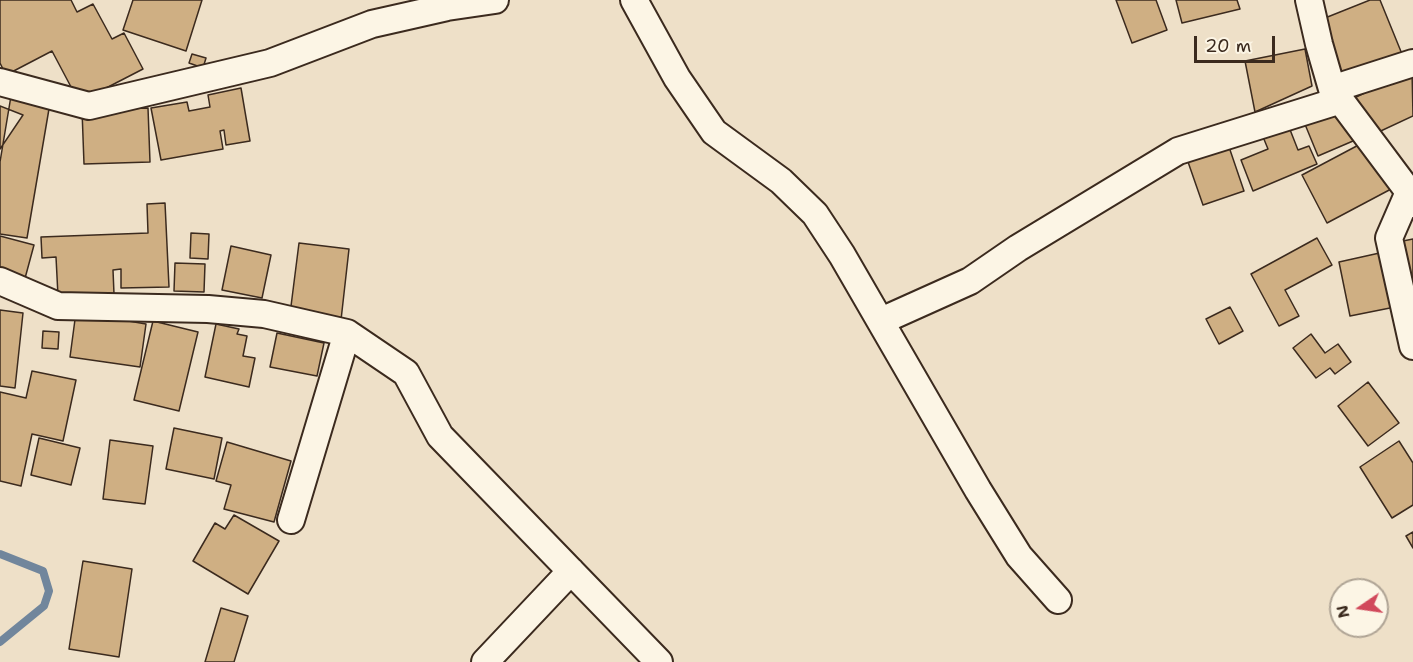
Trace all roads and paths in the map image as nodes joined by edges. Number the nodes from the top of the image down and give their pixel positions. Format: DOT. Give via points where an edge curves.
graph roads {
  1 [pos="495,0"];
  2 [pos="634,0"];
  3 [pos="1309,0"];
  4 [pos="1413,63"];
  5 [pos="0,82"];
  6 [pos="1337,94"];
  7 [pos="1411,198"];
  8 [pos="0,281"];
  9 [pos="881,321"];
  10 [pos="347,333"];
  11 [pos="1413,346"];
  12 [pos="291,520"];
  13 [pos="572,571"];
  14 [pos="1058,600"];
  15 [pos="485,662"];
  16 [pos="659,662"];
  1 -- 5 [label="street" via="372,24 270,63 89,106"];
  2 -- 9 [label="street" via="677,78 714,132 781,181 815,213"];
  3 -- 6 [label="street"];
  4 -- 6 [label="street"];
  6 -- 7 [label="street"];
  6 -- 9 [label="street" via="1178,151 970,281"];
  7 -- 11 [label="street" via="1389,238"];
  8 -- 10 [label="street" via="58,306 264,314"];
  9 -- 14 [label="street" via="1019,556"];
  10 -- 12 [label="street"];
  10 -- 13 [label="street" via="406,373 440,436"];
  13 -- 15 [label="street"];
  13 -- 16 [label="street"];
}
